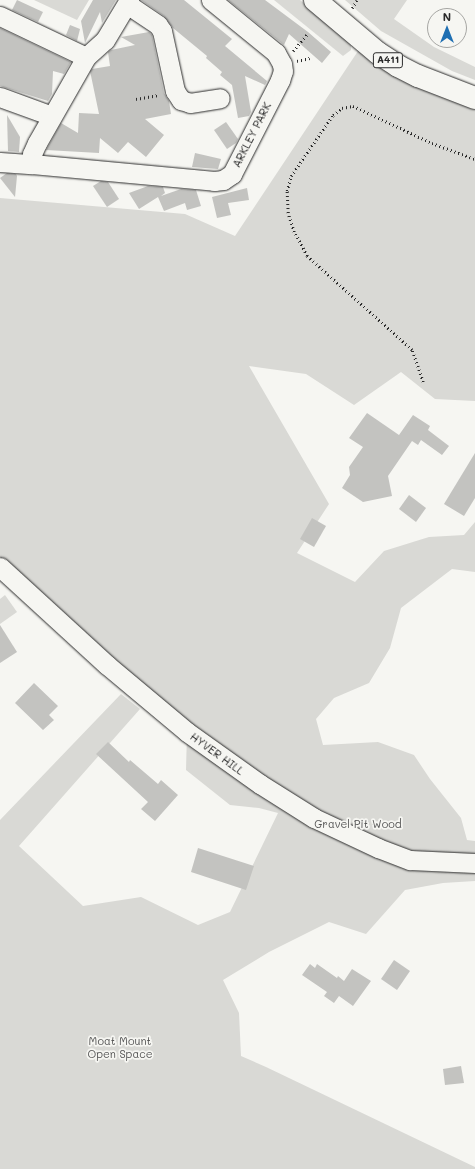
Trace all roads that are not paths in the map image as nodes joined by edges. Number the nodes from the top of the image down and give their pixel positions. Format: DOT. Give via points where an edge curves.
graph roads {
  1 [pos="211,0"];
  2 [pos="315,0"];
  3 [pos="128,2"];
  4 [pos="0,16"];
  5 [pos="86,57"];
  6 [pos="0,97"];
  7 [pos="220,98"];
  8 [pos="475,98"];
  9 [pos="52,116"];
  10 [pos="0,162"];
  11 [pos="32,164"];
  12 [pos="0,567"];
  13 [pos="475,863"];
  1 -- 11 [label="street, ARKLEY PARK" via="276,53 283,71 232,174 223,180 214,181"];
  2 -- 8 [label="main road, A411" via="378,53 398,66"];
  3 -- 5 [label="street" via="105,40"];
  3 -- 7 [label="street" via="162,31 175,91 181,100 190,103"];
  4 -- 5 [label="street"];
  5 -- 9 [label="street"];
  6 -- 9 [label="street"];
  9 -- 11 [label="street" via="32,154"];
  10 -- 11 [label="street, ARKLEY PARK"];
  12 -- 13 [label="street, HYVER HILL" via="107,665 187,732 260,784 314,818 410,860"];
}
